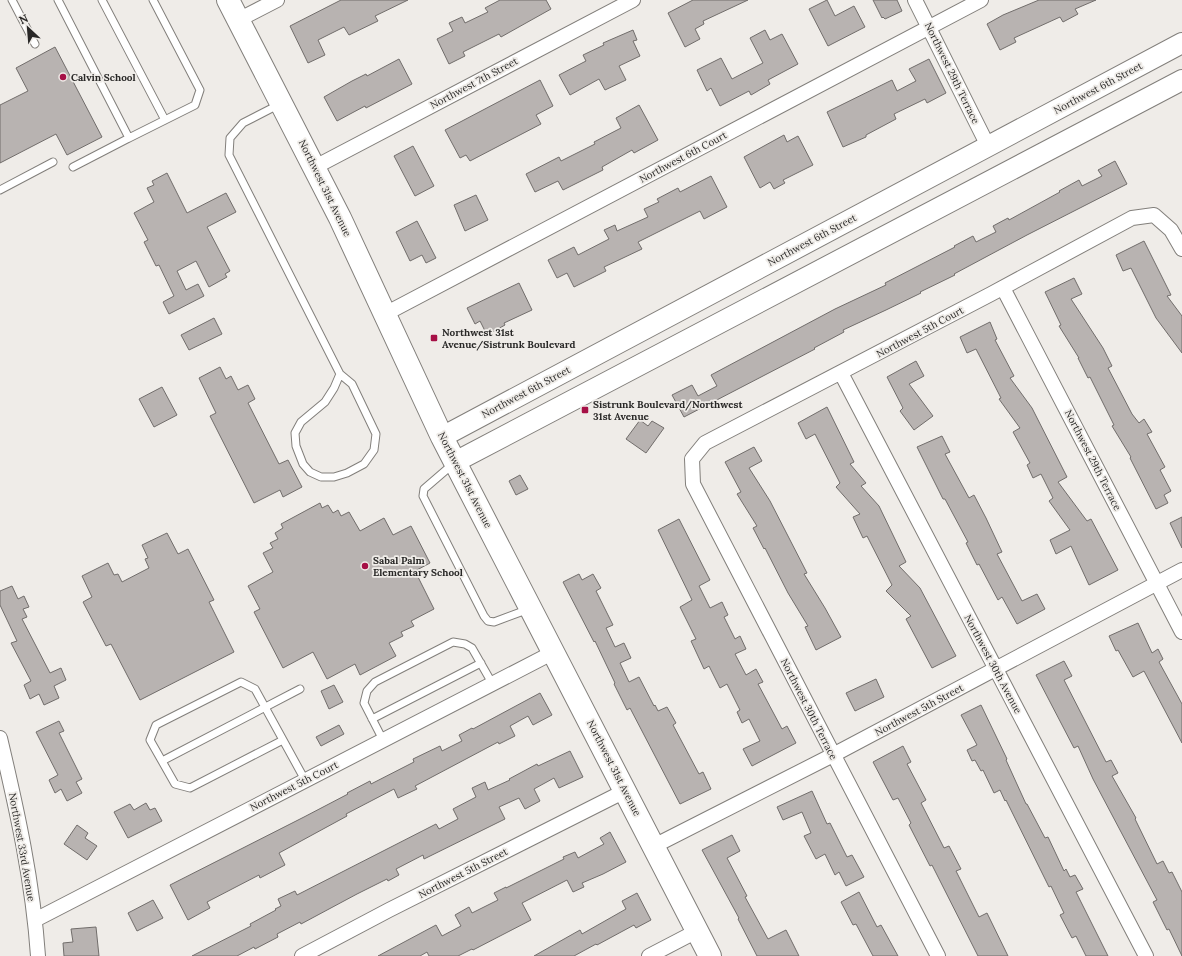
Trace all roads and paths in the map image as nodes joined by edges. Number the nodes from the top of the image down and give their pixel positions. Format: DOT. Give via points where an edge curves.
graph roads {
  1 [pos="12,0"];
  2 [pos="58,0"];
  3 [pos="102,0"];
  4 [pos="153,0"];
  5 [pos="228,0"];
  6 [pos="277,0"];
  7 [pos="633,0"];
  8 [pos="915,0"];
  9 [pos="981,0"];
  10 [pos="238,20"];
  11 [pos="929,27"];
  12 [pos="1182,43"];
  13 [pos="35,44"];
  14 [pos="1182,80"];
  15 [pos="282,103"];
  16 [pos="165,120"];
  17 [pos="129,138"];
  18 [pos="988,146"];
  19 [pos="53,162"];
  20 [pos="73,167"];
  21 [pos="315,167"];
  22 [pos="0,190"];
  23 [pos="1182,249"];
  24 [pos="1003,288"];
  25 [pos="385,314"];
  26 [pos="841,373"];
  27 [pos="340,374"];
  28 [pos="442,437"];
  29 [pos="692,459"];
  30 [pos="455,462"];
  31 [pos="1182,570"];
  32 [pos="1157,583"];
  33 [pos="531,609"];
  34 [pos="1182,632"];
  35 [pos="554,652"];
  36 [pos="481,664"];
  37 [pos="996,669"];
  38 [pos="492,683"];
  39 [pos="300,689"];
  40 [pos="265,707"];
  41 [pos="372,719"];
  42 [pos="0,738"];
  43 [pos="283,740"];
  44 [pos="383,740"];
  45 [pos="833,755"];
  46 [pos="162,760"];
  47 [pos="305,780"];
  48 [pos="625,791"];
  49 [pos="654,846"];
  50 [pos="36,920"];
  51 [pos="697,931"];
  52 [pos="38,956"];
  53 [pos="302,956"];
  54 [pos="649,956"];
  55 [pos="710,956"];
  56 [pos="938,956"];
  57 [pos="1146,956"];
  1 -- 13 [label="lane"];
  2 -- 17 [label="lane"];
  3 -- 16 [label="lane"];
  4 -- 16 [label="lane" via="200,90 195,105"];
  5 -- 10 [label="main road, Northwest 31st Avenue"];
  6 -- 10 [label="street"];
  7 -- 21 [label="street, Northwest 7th Street"];
  8 -- 11 [label="street, Northwest 29th Terrace"];
  9 -- 11 [label="street, Northwest 6th Court"];
  10 -- 15 [label="main road, Northwest 31st Avenue"];
  11 -- 18 [label="street, Northwest 29th Terrace"];
  11 -- 25 [label="street, Northwest 6th Court"];
  12 -- 18 [label="street, Northwest 6th Street"];
  14 -- 30 [label="street"];
  15 -- 21 [label="main road, Northwest 31st Avenue"];
  15 -- 27 [label="lane" via="243,123 230,138 229,155"];
  16 -- 17 [label="lane"];
  17 -- 20 [label="lane"];
  18 -- 28 [label="street, Northwest 6th Street"];
  19 -- 22 [label="lane"];
  21 -- 25 [label="main road, Northwest 31st Avenue"];
  23 -- 24 [label="street, Northwest 5th Court" via="1171,230 1154,215 1132,218"];
  24 -- 26 [label="street, Northwest 5th Court"];
  24 -- 32 [label="street, Northwest 29th Terrace"];
  25 -- 28 [label="main road, Northwest 31st Avenue"];
  26 -- 29 [label="street, Northwest 5th Court" via="705,443"];
  26 -- 37 [label="street, Northwest 30th Avenue"];
  27 -- 27 [label="lane" via="325,402 301,422 295,433 296,446 303,464 310,472 321,477 348,473 364,464 374,450 376,434 352,384"];
  28 -- 30 [label="main road, Northwest 31st Avenue"];
  29 -- 45 [label="street, Northwest 30th Terrace" via="693,484"];
  30 -- 33 [label="main road, Northwest 31st Avenue"];
  30 -- 33 [label="lane" via="424,489 423,496 484,616 488,621 494,622"];
  31 -- 32 [label="street, Northwest 5th Street"];
  32 -- 34 [label="street, Northwest 29th Terrace"];
  32 -- 37 [label="street, Northwest 5th Street"];
  33 -- 35 [label="main road, Northwest 31st Avenue"];
  35 -- 38 [label="street, Northwest 5th Court"];
  35 -- 48 [label="main road, Northwest 31st Avenue"];
  36 -- 38 [label="lane"];
  36 -- 41 [label="lane"];
  36 -- 41 [label="lane" via="472,648 453,642 371,686 364,703"];
  37 -- 45 [label="street, Northwest 5th Street"];
  37 -- 57 [label="street, Northwest 30th Avenue"];
  38 -- 44 [label="street, Northwest 5th Court"];
  39 -- 40 [label="lane"];
  40 -- 43 [label="lane"];
  40 -- 46 [label="lane"];
  40 -- 46 [label="lane" via="255,689 241,682 156,725 150,740"];
  41 -- 44 [label="lane"];
  42 -- 50 [label="street, Northwest 33rd Avenue" via="18,818"];
  43 -- 46 [label="lane" via="190,788 175,784"];
  43 -- 47 [label="lane"];
  44 -- 47 [label="street, Northwest 5th Court"];
  45 -- 49 [label="street, Northwest 5th Street"];
  45 -- 56 [label="street, Northwest 30th Terrace"];
  47 -- 50 [label="street, Northwest 5th Court"];
  48 -- 49 [label="main road, Northwest 31st Avenue"];
  48 -- 53 [label="street, Northwest 5th Street"];
  49 -- 51 [label="main road, Northwest 31st Avenue"];
  50 -- 52 [label="street, Northwest 33rd Avenue"];
  51 -- 54 [label="street"];
  51 -- 55 [label="main road, Northwest 31st Avenue"];
}
